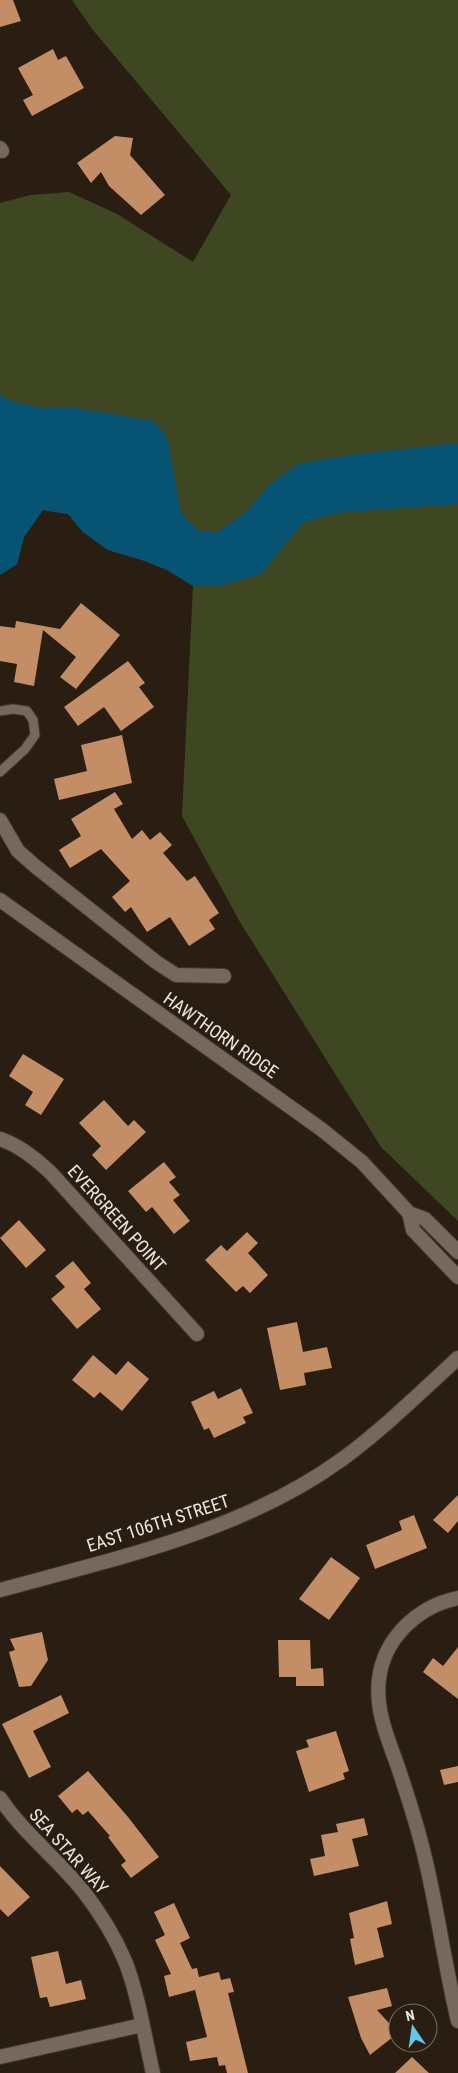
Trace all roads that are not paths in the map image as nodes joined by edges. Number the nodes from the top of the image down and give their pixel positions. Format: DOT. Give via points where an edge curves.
graph roads {
  1 [pos="0,711"];
  2 [pos="0,772"];
  3 [pos="0,820"];
  4 [pos="0,900"];
  5 [pos="224,976"];
  6 [pos="0,1139"];
  7 [pos="409,1213"];
  8 [pos="458,1252"];
  9 [pos="458,1277"];
  10 [pos="197,1334"];
  11 [pos="458,1358"];
  12 [pos="0,1590"];
  13 [pos="458,1598"];
  14 [pos="0,1798"];
  15 [pos="458,2021"];
  16 [pos="142,2025"];
  17 [pos="0,2057"];
  18 [pos="153,2073"];
  1 -- 2 [label="lane" via="27,711 33,720 35,735 26,749"];
  3 -- 5 [label="street" via="18,851 156,962 176,975"];
  4 -- 7 [label="street, HAWTHORN RIDGE" via="321,1129 362,1162"];
  6 -- 10 [label="street, EVERGREEN POINT" via="50,1172"];
  7 -- 8 [label="street, HAWTHORN RIDGE" via="425,1219"];
  7 -- 9 [label="street, HAWTHORN RIDGE" via="413,1230"];
  11 -- 12 [label="street, EAST 106TH STREET" via="340,1460 274,1500 223,1524 180,1539"];
  13 -- 15 [label="street" via="420,1613 394,1639 379,1678 378,1698 425,1857"];
  14 -- 16 [label="street, SEA STAR WAY" via="10,1813 83,1891 99,1914 126,1961"];
  16 -- 17 [label="street"];
  16 -- 18 [label="street, SEA STAR WAY"];
}
